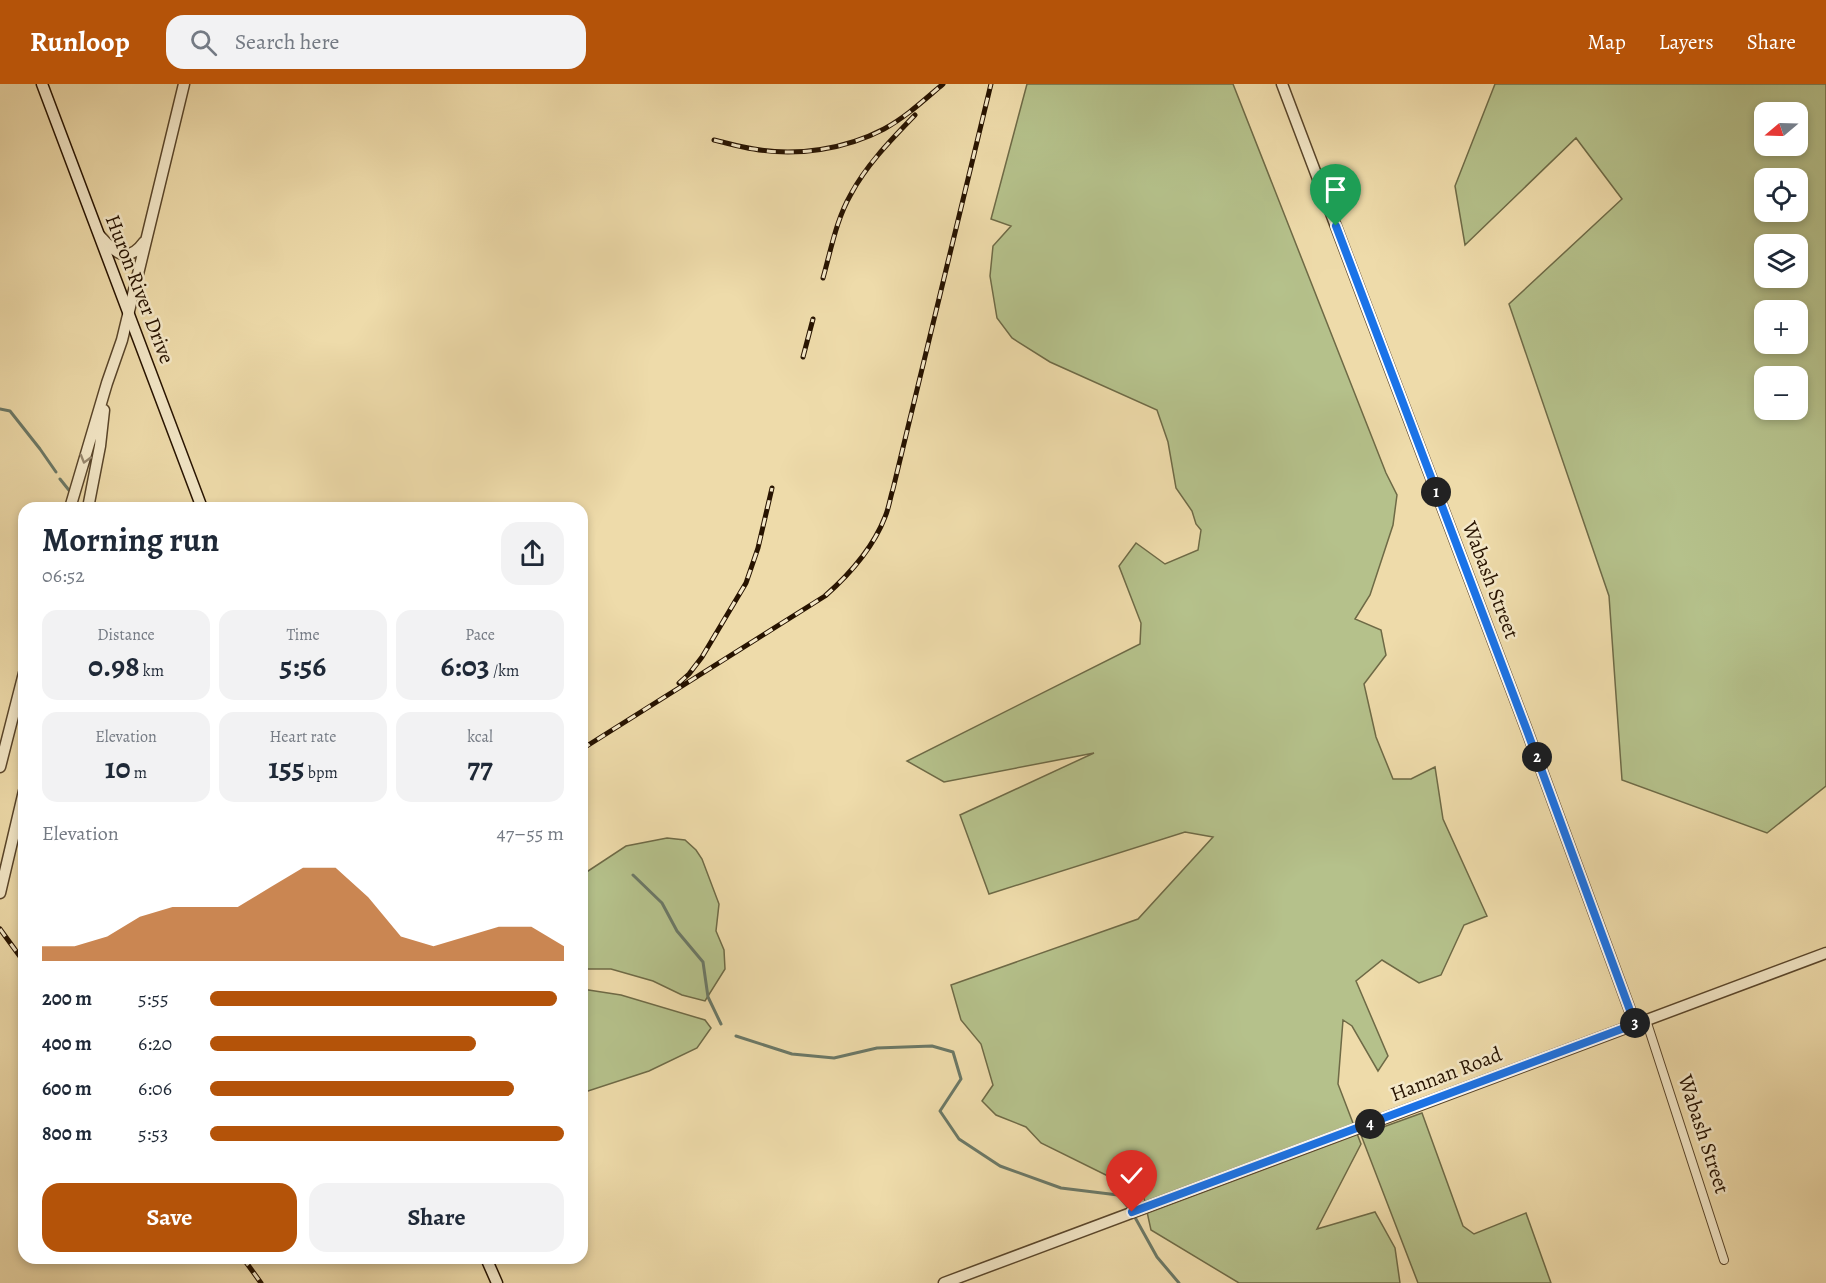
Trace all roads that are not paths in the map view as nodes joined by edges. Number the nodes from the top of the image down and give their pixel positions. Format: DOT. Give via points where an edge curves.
graph roads {
  1 [pos="42,84"];
  2 [pos="184,84"];
  3 [pos="1282,84"];
  4 [pos="98,234"];
  5 [pos="146,239"];
  6 [pos="129,313"];
  7 [pos="107,383"];
  8 [pos="72,502"];
  9 [pos="89,502"];
  10 [pos="200,502"];
  11 [pos="18,696"];
  12 [pos="0,767"];
  13 [pos="18,816"];
  14 [pos="0,893"];
  15 [pos="1826,953"];
  16 [pos="1641,1022"];
  17 [pos="1724,1260"];
  18 [pos="489,1264"];
  19 [pos="497,1283"];
  20 [pos="944,1283"];
  1 -- 4 [label="street, Huron River Drive"];
  2 -- 5 [label="street"];
  3 -- 16 [label="street, Wabash Street"];
  4 -- 5 [label="street" via="119,254 137,250"];
  4 -- 6 [label="street, Huron River Drive"];
  5 -- 6 [label="street"];
  6 -- 7 [label="street"];
  6 -- 10 [label="street, Huron River Drive"];
  7 -- 8 [label="street, one-way"];
  7 -- 9 [label="street"];
  11 -- 12 [label="street"];
  13 -- 14 [label="street"];
  15 -- 16 [label="street, Hannan Road"];
  16 -- 17 [label="street, Wabash Street"];
  16 -- 20 [label="street, Hannan Road"];
  18 -- 19 [label="street"];
}
